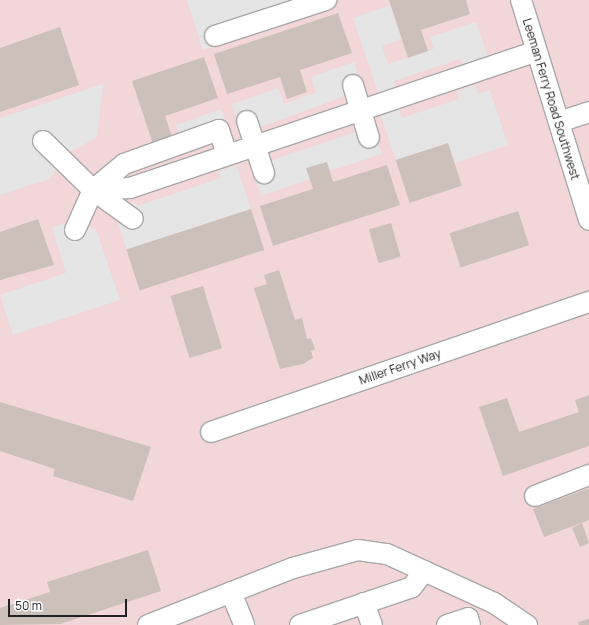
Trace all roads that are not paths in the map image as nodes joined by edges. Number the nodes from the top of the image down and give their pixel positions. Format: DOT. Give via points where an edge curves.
graph roads {
  1 [pos="326,0"];
  2 [pos="521,0"];
  3 [pos="215,36"];
  4 [pos="536,51"];
  5 [pos="353,85"];
  6 [pos="361,111"];
  7 [pos="589,112"];
  8 [pos="247,121"];
  9 [pos="558,122"];
  10 [pos="369,138"];
  11 [pos="43,141"];
  12 [pos="254,146"];
  13 [pos="227,155"];
  14 [pos="264,173"];
  15 [pos="92,190"];
  16 [pos="133,219"];
  17 [pos="589,220"];
  18 [pos="75,230"];
  19 [pos="589,302"];
  20 [pos="211,432"];
  21 [pos="589,475"];
  22 [pos="535,496"];
  23 [pos="424,571"];
  24 [pos="468,591"];
  25 [pos="231,592"];
  26 [pos="364,603"];
  27 [pos="469,621"];
  28 [pos="148,625"];
  29 [pos="244,625"];
  30 [pos="300,625"];
  31 [pos="372,625"];
  32 [pos="447,625"];
  33 [pos="527,625"];
  1 -- 3 [label="street"];
  2 -- 4 [label="street, Leeman Ferry Road Southwest"];
  4 -- 6 [label="street"];
  4 -- 9 [label="street, Leeman Ferry Road Southwest"];
  5 -- 6 [label="street"];
  6 -- 10 [label="street"];
  6 -- 12 [label="street"];
  7 -- 9 [label="street"];
  8 -- 12 [label="street"];
  9 -- 17 [label="street, Leeman Ferry Road Southwest"];
  11 -- 15 [label="street"];
  12 -- 13 [label="street"];
  12 -- 14 [label="street"];
  13 -- 15 [label="street" via="130,188"];
  13 -- 15 [label="street" via="219,130 124,164"];
  15 -- 16 [label="street"];
  15 -- 18 [label="street"];
  19 -- 20 [label="street, Miller Ferry Way"];
  21 -- 22 [label="street"];
  23 -- 24 [label="street"];
  23 -- 25 [label="street" via="387,554 358,550 319,559"];
  23 -- 26 [label="street" via="412,587"];
  24 -- 27 [label="street" via="463,601"];
  24 -- 33 [label="street"];
  25 -- 28 [label="street"];
  25 -- 29 [label="street"];
  26 -- 30 [label="street"];
  26 -- 31 [label="street"];
  27 -- 32 [label="street"];
}
